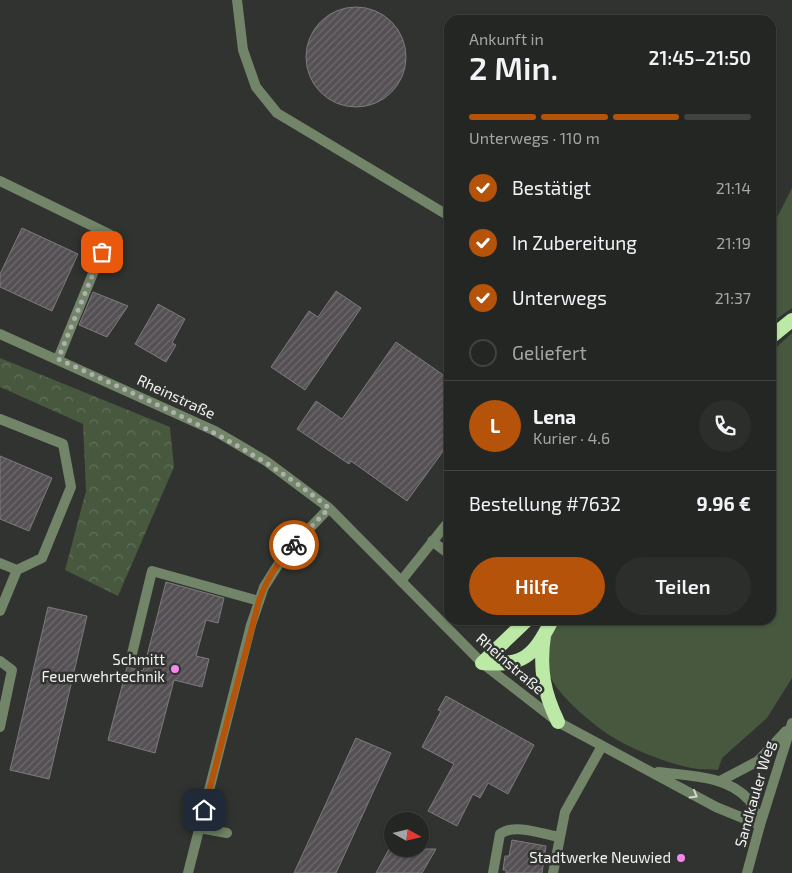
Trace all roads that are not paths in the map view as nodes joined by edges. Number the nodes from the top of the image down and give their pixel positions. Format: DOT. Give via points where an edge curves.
graph roads {
  1 [pos="237,0"];
  2 [pos="0,181"];
  3 [pos="444,213"];
  4 [pos="792,320"];
  5 [pos="776,333"];
  6 [pos="0,334"];
  7 [pos="58,359"];
  8 [pos="0,419"];
  9 [pos="329,508"];
  10 [pos="444,527"];
  11 [pos="432,542"];
  12 [pos="444,550"];
  13 [pos="0,563"];
  14 [pos="17,570"];
  15 [pos="401,582"];
  16 [pos="259,601"];
  17 [pos="0,610"];
  18 [pos="522,625"];
  19 [pos="550,625"];
  20 [pos="544,636"];
  21 [pos="131,658"];
  22 [pos="0,662"];
  23 [pos="482,663"];
  24 [pos="558,722"];
  25 [pos="792,723"];
  26 [pos="0,727"];
  27 [pos="602,746"];
  28 [pos="652,771"];
  29 [pos="720,781"];
  30 [pos="760,824"];
  31 [pos="199,828"];
  32 [pos="227,833"];
  33 [pos="559,837"];
  34 [pos="188,873"];
  35 [pos="493,873"];
  36 [pos="553,873"];
  37 [pos="747,873"];
  1 -- 3 [label="street" via="243,50 256,87 277,113"];
  2 -- 7 [label="street" via="109,234"];
  4 -- 5 [label="highway"];
  6 -- 7 [label="street, Rheinstraße"];
  7 -- 9 [label="street, Rheinstraße" via="215,432 266,461"];
  8 -- 14 [label="street" via="63,444 71,487 42,558"];
  9 -- 15 [label="street, Rheinstraße"];
  9 -- 16 [label="street" via="285,554"];
  10 -- 11 [label="street"];
  11 -- 12 [label="street"];
  11 -- 15 [label="street"];
  13 -- 14 [label="street"];
  14 -- 17 [label="street"];
  15 -- 23 [label="street, Rheinstraße"];
  16 -- 21 [label="street" via="152,571"];
  16 -- 31 [label="street"];
  18 -- 23 [label="highway"];
  19 -- 20 [label="highway"];
  20 -- 23 [label="highway" via="531,652 515,662 507,665"];
  20 -- 24 [label="highway" via="542,680"];
  22 -- 26 [label="street" via="12,670"];
  23 -- 24 [label="street, Rheinstraße"];
  24 -- 27 [label="street, Rheinstraße"];
  25 -- 29 [label="street" via="758,761"];
  25 -- 30 [label="street, Sandkauler Weg"];
  27 -- 28 [label="street, Rheinstraße"];
  27 -- 33 [label="street" via="572,797"];
  28 -- 29 [label="street, Rheinstraße"];
  28 -- 30 [label="street, Rheinstraße, one-way" via="716,807"];
  29 -- 30 [label="street, Rheinstraße" via="750,801"];
  30 -- 37 [label="street, Sandkauler Weg"];
  31 -- 32 [label="street"];
  31 -- 34 [label="street"];
  33 -- 35 [label="street" via="518,829 504,831 500,834"];
  33 -- 36 [label="street"];
}
